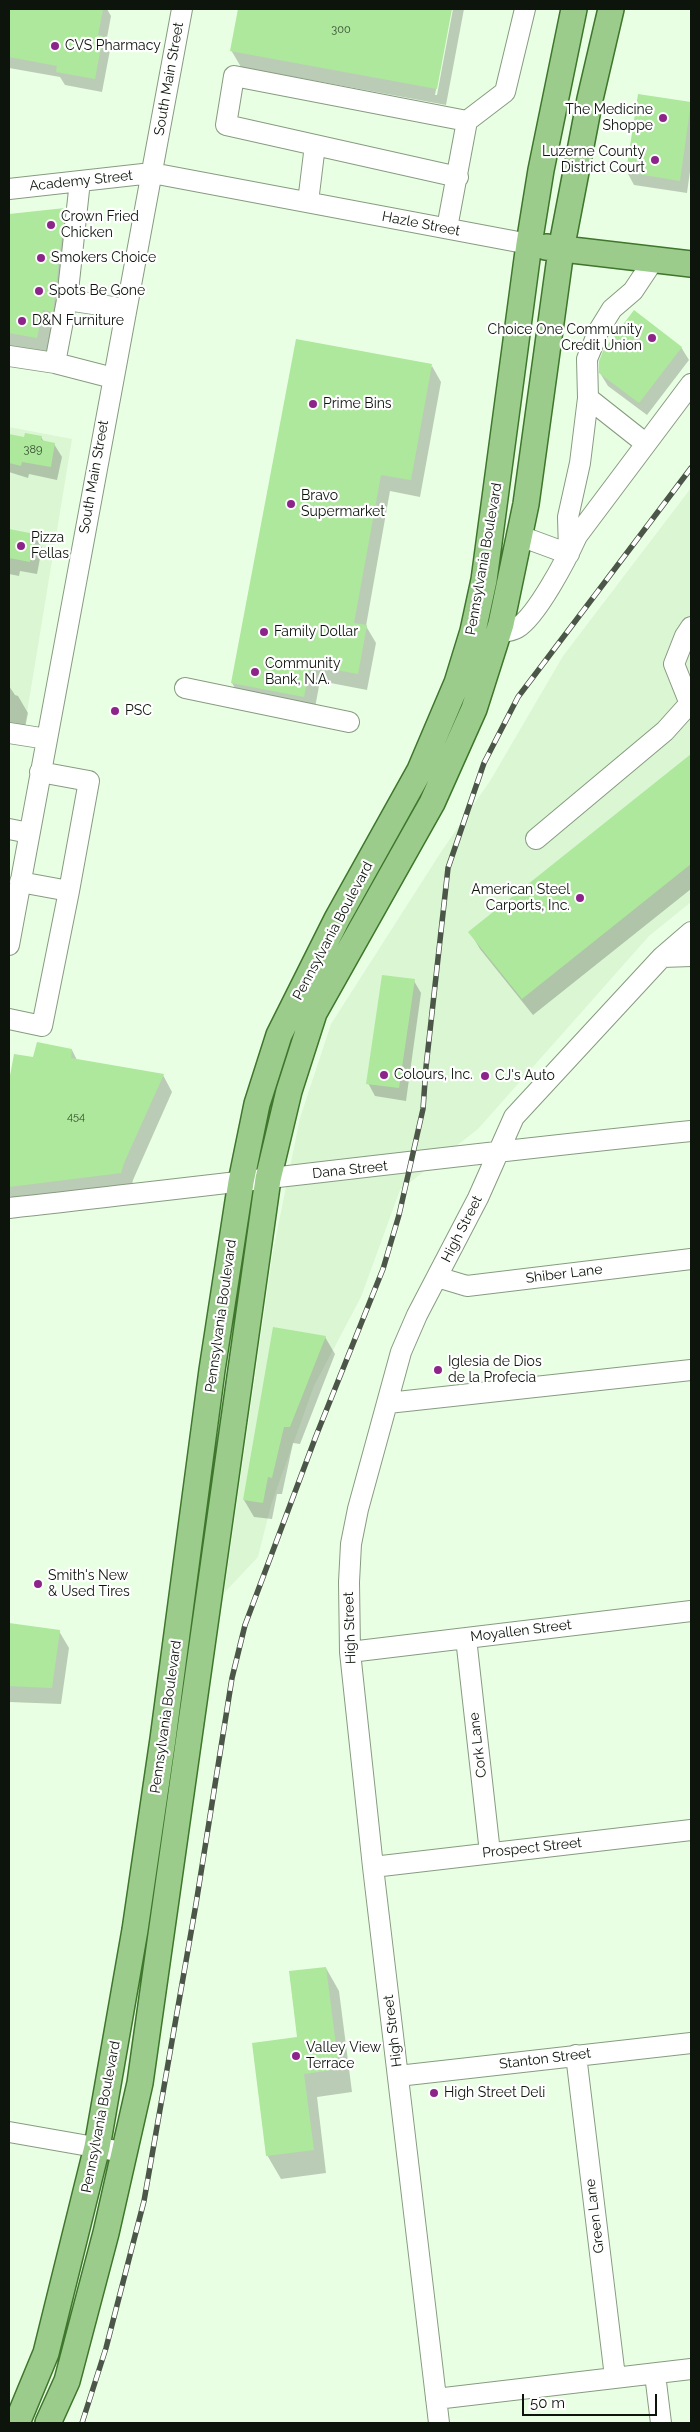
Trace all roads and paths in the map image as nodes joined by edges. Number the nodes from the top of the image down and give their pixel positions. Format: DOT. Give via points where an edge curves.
graph roads {
  1 [pos="182,9"];
  2 [pos="525,9"];
  3 [pos="574,9"];
  4 [pos="611,9"];
  5 [pos="467,121"];
  6 [pos="315,145"];
  7 [pos="152,173"];
  8 [pos="458,177"];
  9 [pos="80,181"];
  10 [pos="9,189"];
  11 [pos="308,202"];
  12 [pos="447,228"];
  13 [pos="529,244"];
  14 [pos="561,250"];
  15 [pos="653,261"];
  16 [pos="691,264"];
  17 [pos="67,300"];
  18 [pos="126,310"];
  19 [pos="9,356"];
  20 [pos="55,362"];
  21 [pos="113,378"];
  22 [pos="691,384"];
  23 [pos="588,398"];
  24 [pos="645,443"];
  25 [pos="520,536"];
  26 [pos="569,554"];
  27 [pos="691,627"];
  28 [pos="498,633"];
  29 [pos="185,688"];
  30 [pos="690,703"];
  31 [pos="349,722"];
  32 [pos="9,733"];
  33 [pos="46,739"];
  34 [pos="40,772"];
  35 [pos="9,829"];
  36 [pos="29,832"];
  37 [pos="536,839"];
  38 [pos="20,882"];
  39 [pos="69,891"];
  40 [pos="691,932"];
  41 [pos="9,945"];
  42 [pos="691,956"];
  43 [pos="662,957"];
  44 [pos="9,1019"];
  45 [pos="691,1131"];
  46 [pos="499,1151"];
  47 [pos="268,1179"];
  48 [pos="241,1182"];
  49 [pos="9,1208"];
  50 [pos="691,1259"];
  51 [pos="437,1277"];
  52 [pos="691,1370"];
  53 [pos="388,1403"];
  54 [pos="691,1611"];
  55 [pos="466,1638"];
  56 [pos="350,1652"];
  57 [pos="691,1830"];
  58 [pos="490,1853"];
  59 [pos="373,1867"];
  60 [pos="691,2043"];
  61 [pos="576,2055"];
  62 [pos="398,2076"];
  63 [pos="9,2132"];
  64 [pos="97,2147"];
  65 [pos="124,2152"];
  66 [pos="691,2369"];
  67 [pos="655,2374"];
  68 [pos="614,2377"];
  69 [pos="436,2399"];
  70 [pos="17,2423"];
  71 [pos="48,2423"];
  72 [pos="439,2423"];
  73 [pos="660,2423"];
  1 -- 7 [label="street, South Main Street"];
  2 -- 5 [label="street" via="505,92"];
  3 -- 13 [label="main road, Pennsylvania Boulevard"];
  4 -- 14 [label="main road, Pennsylvania Boulevard"];
  5 -- 6 [label="street" via="234,76 226,125"];
  5 -- 8 [label="street"];
  6 -- 8 [label="street"];
  6 -- 11 [label="street"];
  7 -- 9 [label="street, Academy Street"];
  7 -- 11 [label="street, Hazle Street"];
  7 -- 18 [label="street, South Main Street"];
  8 -- 12 [label="street"];
  9 -- 10 [label="street, Academy Street"];
  9 -- 17 [label="street"];
  11 -- 12 [label="street, Hazle Street"];
  12 -- 13 [label="street, Hazle Street"];
  13 -- 14 [label="main road, Hazle Street"];
  13 -- 48 [label="main road, Pennsylvania Boulevard" via="484,580 473,632 457,683 420,770 279,1035 257,1104"];
  14 -- 15 [label="main road, Hazle Street"];
  14 -- 25 [label="main road, Pennsylvania Boulevard"];
  15 -- 16 [label="main road, Hazle Street"];
  15 -- 23 [label="street" via="633,291 612,309 599,330 587,359"];
  17 -- 18 [label="street"];
  17 -- 20 [label="street"];
  18 -- 21 [label="street, South Main Street"];
  19 -- 20 [label="street"];
  20 -- 21 [label="street"];
  21 -- 33 [label="street, South Main Street"];
  22 -- 24 [label="street"];
  23 -- 24 [label="street"];
  23 -- 26 [label="street" via="580,463 568,517"];
  24 -- 26 [label="street" via="577,536"];
  25 -- 26 [label="street"];
  25 -- 28 [label="main road, Pennsylvania Boulevard"];
  26 -- 28 [label="street" via="531,616 517,628"];
  27 -- 30 [label="street" via="674,664"];
  28 -- 47 [label="main road, Pennsylvania Boulevard" via="474,709 432,803 314,1013 289,1091"];
  29 -- 31 [label="street"];
  30 -- 37 [label="street" via="665,731"];
  32 -- 33 [label="street"];
  33 -- 34 [label="street, South Main Street"];
  34 -- 36 [label="street, South Main Street"];
  34 -- 39 [label="street" via="89,781"];
  35 -- 36 [label="street"];
  36 -- 38 [label="street, South Main Street"];
  38 -- 39 [label="street"];
  38 -- 41 [label="street, South Main Street"];
  39 -- 44 [label="street" via="42,1026"];
  40 -- 43 [label="street, High Street"];
  42 -- 43 [label="street"];
  43 -- 46 [label="street, High Street" via="514,1117"];
  45 -- 46 [label="street, Dana Street"];
  46 -- 47 [label="street, Dana Street"];
  46 -- 51 [label="street, High Street"];
  47 -- 48 [label="street, Dana Street"];
  47 -- 65 [label="main road, Pennsylvania Boulevard" via="140,2083"];
  48 -- 49 [label="street, Dana Street"];
  48 -- 64 [label="main road, Pennsylvania Boulevard" via="135,1930"];
  50 -- 51 [label="street, Shiber Lane" via="467,1286"];
  51 -- 53 [label="street, High Street" via="401,1352"];
  52 -- 53 [label="street"];
  53 -- 56 [label="street, High Street" via="351,1544"];
  54 -- 55 [label="street, Moyallen Street"];
  55 -- 56 [label="street, Moyallen Street"];
  55 -- 58 [label="street, Cork Lane"];
  56 -- 59 [label="street, High Street"];
  57 -- 58 [label="street, Prospect Street"];
  58 -- 59 [label="street, Prospect Street"];
  59 -- 62 [label="street, High Street"];
  60 -- 61 [label="street, Stanton Street"];
  61 -- 62 [label="street, Stanton Street"];
  61 -- 68 [label="street, Green Lane"];
  62 -- 69 [label="street, High Street"];
  63 -- 64 [label="street"];
  64 -- 65 [label="street"];
  64 -- 70 [label="main road, Pennsylvania Boulevard" via="46,2353"];
  65 -- 71 [label="main road, Pennsylvania Boulevard" via="68,2382"];
  66 -- 67 [label="street"];
  67 -- 68 [label="street"];
  67 -- 73 [label="street"];
  68 -- 69 [label="street"];
  69 -- 72 [label="street, High Street"];
}
